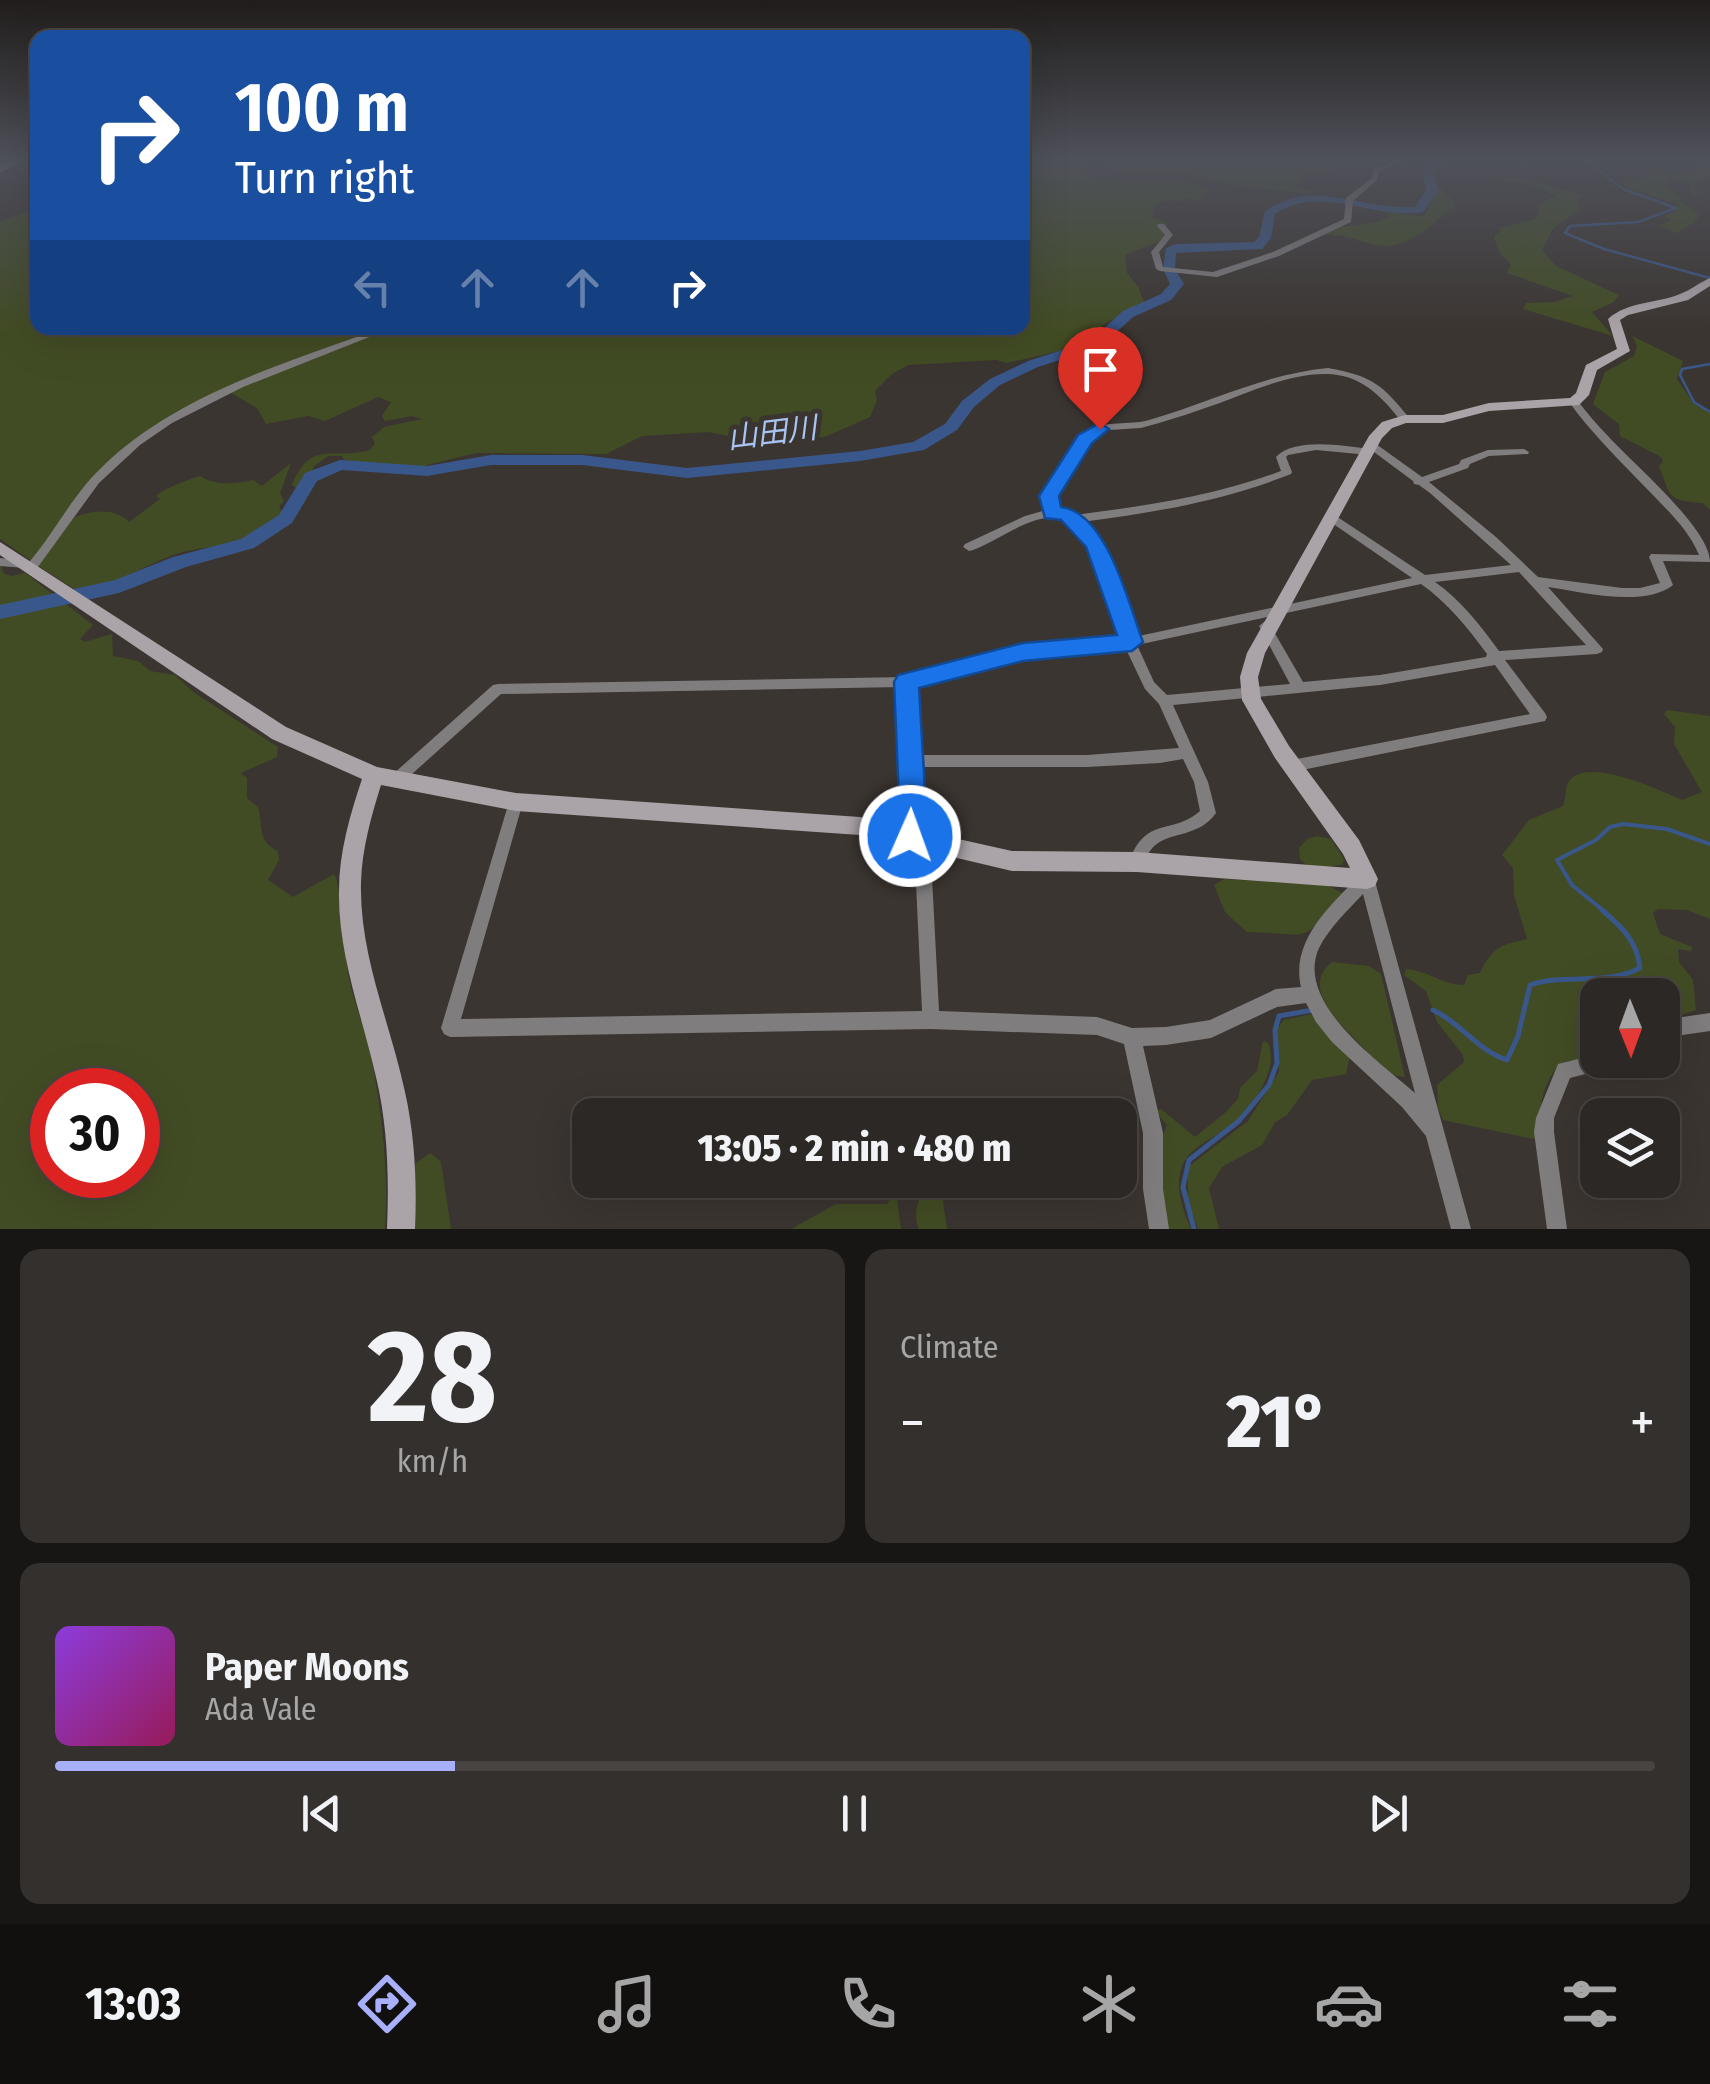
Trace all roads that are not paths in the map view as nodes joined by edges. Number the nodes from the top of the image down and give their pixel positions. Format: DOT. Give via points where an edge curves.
graph roads {
  1 [pos="1348,217"];
  2 [pos="1162,226"];
  3 [pos="1705,284"];
  4 [pos="370,335"];
  5 [pos="1574,402"];
  6 [pos="1405,420"];
  7 [pos="1371,449"];
  8 [pos="1524,452"];
  9 [pos="1418,482"];
  10 [pos="1052,513"];
  11 [pos="1333,518"];
  12 [pos="1074,519"];
  13 [pos="0,547"];
  14 [pos="969,547"];
  15 [pos="0,562"];
  16 [pos="29,566"];
  17 [pos="1521,568"];
  18 [pos="1428,579"];
  19 [pos="1535,581"];
  20 [pos="1281,612"];
  21 [pos="1264,624"];
  22 [pos="1132,642"];
  23 [pos="1493,658"];
  24 [pos="906,682"];
  25 [pos="1300,689"];
  26 [pos="1249,692"];
  27 [pos="1164,702"];
  28 [pos="1186,753"];
  29 [pos="912,761"];
  30 [pos="1292,766"];
  31 [pos="385,777"];
  32 [pos="516,802"];
  33 [pos="916,838"];
  34 [pos="1137,862"];
  35 [pos="1367,879"];
  36 [pos="1312,994"];
  37 [pos="931,1020"];
  38 [pos="1710,1022"];
  39 [pos="1680,1026"];
  40 [pos="1132,1037"];
  41 [pos="1580,1067"];
  42 [pos="1434,1130"];
  43 [pos="401,1229"];
  44 [pos="1160,1229"];
  45 [pos="1461,1229"];
  46 [pos="1557,1229"];
  1 -- 2 [label="street" via="1276,254 1214,275 1156,264 1155,252 1169,235"];
  3 -- 5 [label="main road" via="1614,319 1624,351 1592,368"];
  4 -- 16 [label="street" via="204,400 158,428 94,481"];
  5 -- 6 [label="main road"];
  5 -- 19 [label="street" via="1690,532 1707,560 1655,557 1668,585 1659,589"];
  6 -- 7 [label="main road" via="1388,425"];
  6 -- 10 [label="street" via="1385,394 1344,371 1263,382 1197,409 1140,425 1110,425 1088,436 1051,489"];
  7 -- 9 [label="street"];
  7 -- 11 [label="main road"];
  7 -- 12 [label="street" via="1282,454 1287,472 1195,502"];
  8 -- 9 [label="street" via="1488,453"];
  9 -- 17 [label="street"];
  10 -- 12 [label="street"];
  10 -- 14 [label="street"];
  11 -- 18 [label="street"];
  11 -- 20 [label="main road"];
  12 -- 22 [label="street" via="1096,544"];
  13 -- 16 [label="main road"];
  15 -- 16 [label="street"];
  16 -- 31 [label="main road" via="278,734"];
  17 -- 18 [label="street"];
  17 -- 19 [label="street"];
  18 -- 20 [label="street"];
  18 -- 23 [label="street" via="1469,620"];
  19 -- 23 [label="street" via="1597,649"];
  20 -- 21 [label="main road"];
  21 -- 22 [label="street"];
  21 -- 25 [label="street"];
  21 -- 26 [label="main road"];
  22 -- 24 [label="street" via="1023,652"];
  22 -- 27 [label="street"];
  23 -- 25 [label="street"];
  23 -- 30 [label="street" via="1540,717"];
  24 -- 29 [label="street"];
  24 -- 31 [label="street" via="498,689"];
  25 -- 26 [label="street"];
  26 -- 27 [label="street"];
  26 -- 30 [label="main road"];
  27 -- 28 [label="street"];
  28 -- 29 [label="street" via="1087,762"];
  28 -- 34 [label="street" via="1201,782 1206,817 1157,833 1140,848"];
  29 -- 33 [label="street"];
  30 -- 35 [label="main road"];
  31 -- 32 [label="main road"];
  31 -- 43 [label="main road" via="356,828 350,896 363,980 390,1080 404,1185"];
  32 -- 33 [label="main road" via="828,823"];
  32 -- 37 [label="street" via="450,1028"];
  33 -- 34 [label="main road" via="1012,861"];
  33 -- 37 [label="street"];
  34 -- 35 [label="main road"];
  35 -- 36 [label="street" via="1310,950"];
  35 -- 42 [label="street"];
  36 -- 40 [label="street" via="1276,998 1192,1034"];
  36 -- 42 [label="street" via="1343,1042"];
  37 -- 40 [label="street" via="1097,1026"];
  38 -- 39 [label="street"];
  40 -- 44 [label="street" via="1153,1133 1152,1189"];
  41 -- 46 [label="street" via="1564,1070 1545,1118"];
  42 -- 45 [label="street"];
}
